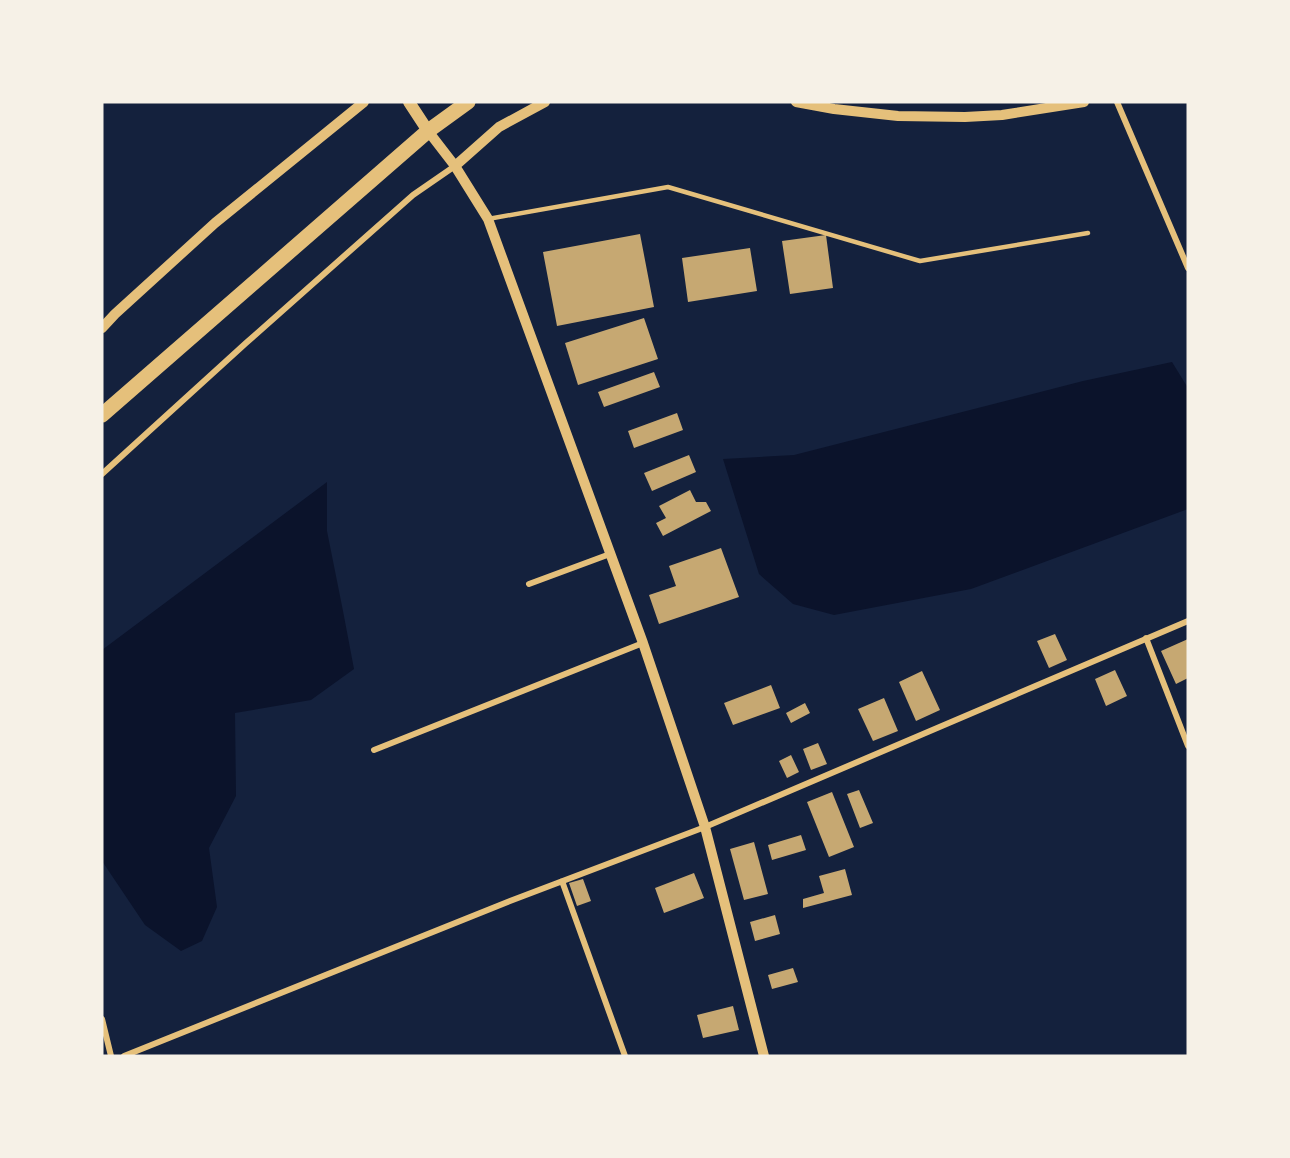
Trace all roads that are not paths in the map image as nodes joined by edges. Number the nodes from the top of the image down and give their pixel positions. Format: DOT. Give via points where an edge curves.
graph roads {
  1 [pos="364,102"];
  2 [pos="409,102"];
  3 [pos="468,102"];
  4 [pos="545,102"];
  5 [pos="796,102"];
  6 [pos="1084,102"];
  7 [pos="1117,102"];
  8 [pos="428,131"];
  9 [pos="455,166"];
  10 [pos="488,219"];
  11 [pos="1088,233"];
  12 [pos="1188,268"];
  13 [pos="102,328"];
  14 [pos="102,415"];
  15 [pos="102,474"];
  16 [pos="610,554"];
  17 [pos="529,584"];
  18 [pos="1188,621"];
  19 [pos="1146,638"];
  20 [pos="643,643"];
  21 [pos="1188,746"];
  22 [pos="374,750"];
  23 [pos="705,827"];
  24 [pos="562,882"];
  25 [pos="102,1019"];
  26 [pos="111,1056"];
  27 [pos="124,1056"];
  28 [pos="625,1056"];
  29 [pos="764,1056"];
  1 -- 13 [label="street" via="215,222"];
  2 -- 8 [label="main road"];
  3 -- 8 [label="main road"];
  4 -- 9 [label="street" via="499,127"];
  5 -- 6 [label="street" via="898,116 965,117"];
  7 -- 12 [label="street"];
  8 -- 9 [label="street"];
  8 -- 14 [label="main road"];
  9 -- 10 [label="street"];
  9 -- 15 [label="street" via="413,195"];
  10 -- 11 [label="lane" via="668,187 920,261"];
  10 -- 16 [label="street"];
  16 -- 17 [label="street"];
  16 -- 20 [label="street"];
  18 -- 19 [label="street"];
  19 -- 21 [label="street"];
  19 -- 23 [label="street"];
  20 -- 22 [label="street"];
  20 -- 23 [label="street"];
  23 -- 24 [label="street"];
  23 -- 29 [label="street"];
  24 -- 27 [label="street"];
  24 -- 28 [label="street"];
  25 -- 26 [label="street"];
}
